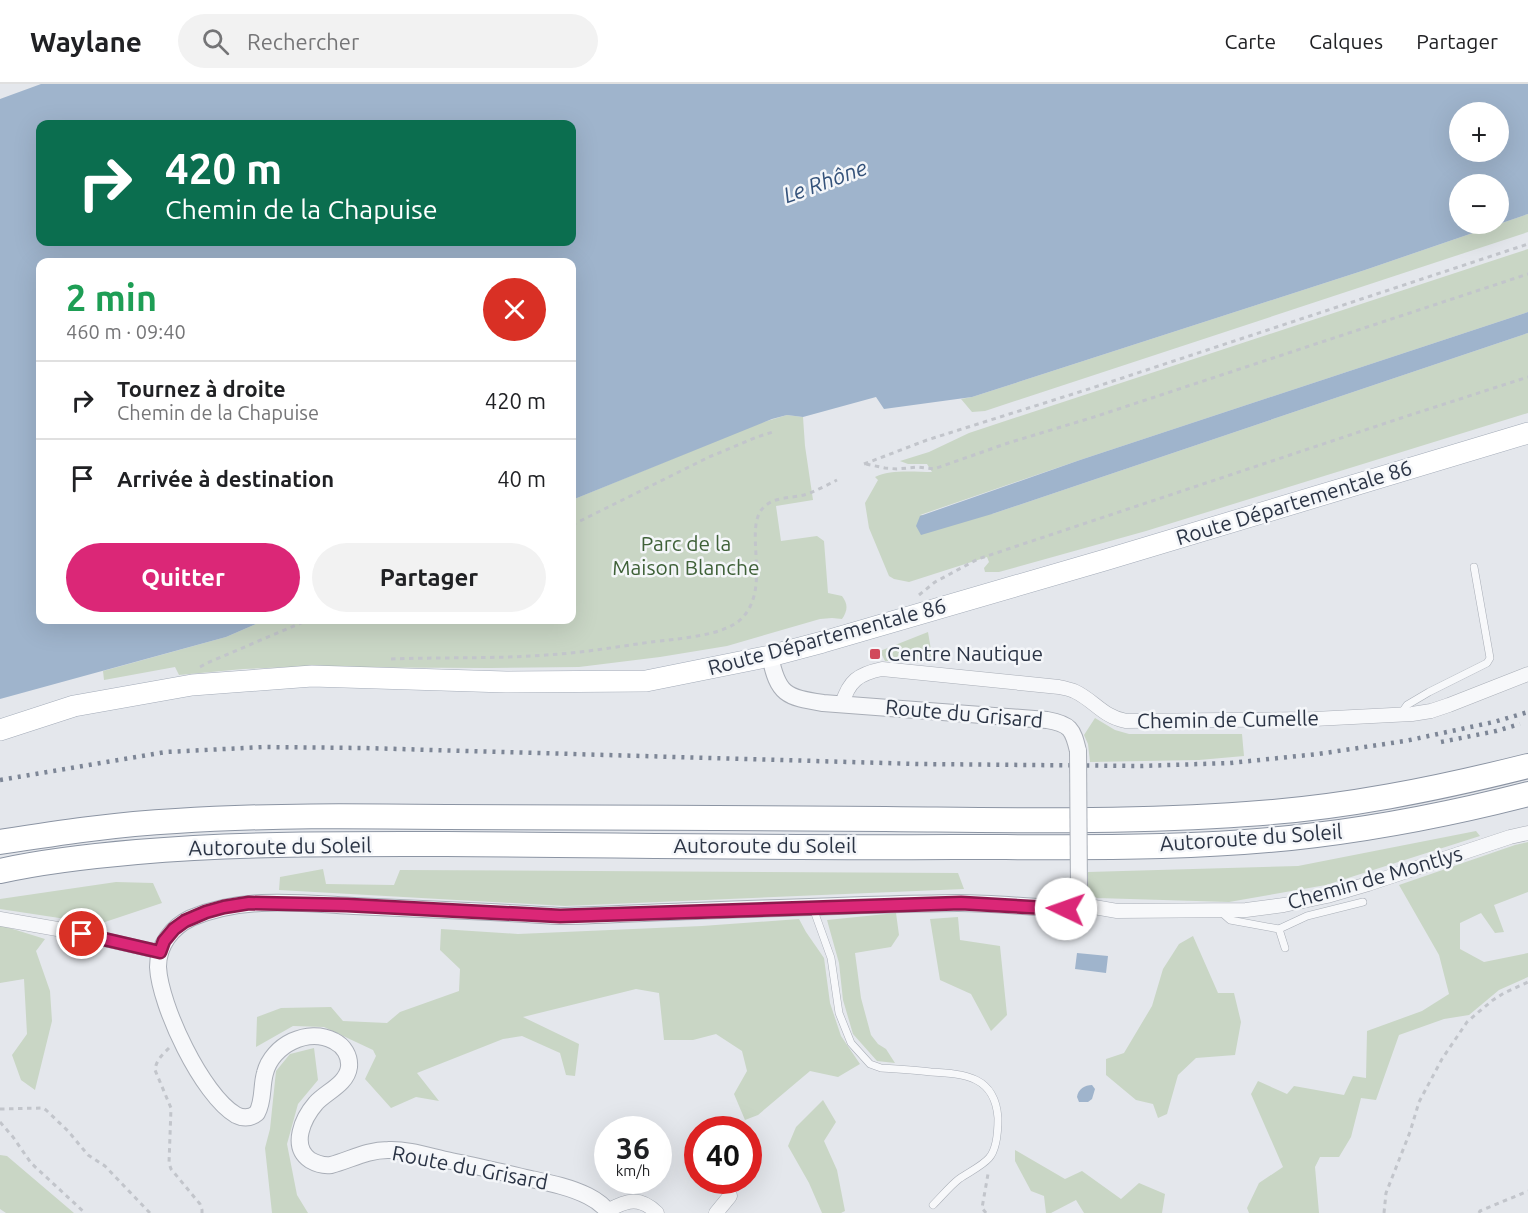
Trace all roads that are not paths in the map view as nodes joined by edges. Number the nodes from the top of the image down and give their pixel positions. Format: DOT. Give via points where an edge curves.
graph roads {
  1 [pos="1528,433"];
  2 [pos="1474,567"];
  3 [pos="770,656"];
  4 [pos="1528,674"];
  5 [pos="842,704"];
  6 [pos="1400,715"];
  7 [pos="0,730"];
  8 [pos="1528,766"];
  9 [pos="1528,794"];
  10 [pos="1528,833"];
  11 [pos="0,842"];
  12 [pos="0,871"];
  13 [pos="1078,899"];
  14 [pos="1363,902"];
  15 [pos="812,907"];
  16 [pos="1218,910"];
  17 [pos="0,919"];
  18 [pos="1279,929"];
  19 [pos="1285,948"];
  20 [pos="160,952"];
  21 [pos="730,1196"];
  22 [pos="933,1205"];
  23 [pos="608,1212"];
  24 [pos="657,1213"];
  25 [pos="716,1213"];
  1 -- 3 [label="main road, Route Départementale 86"];
  2 -- 6 [label="lane" via="1490,658 1407,705"];
  3 -- 5 [label="street, Route du Grisard" via="778,685 788,694"];
  3 -- 7 [label="main road, Route Départementale 86" via="646,681 506,682 312,676 192,685 74,706"];
  4 -- 6 [label="street, Chemin de Cumelle" via="1431,711"];
  5 -- 6 [label="street, Chemin de Cumelle" via="849,685 858,677 882,669 1059,687 1085,698 1115,720 1126,722"];
  5 -- 13 [label="street, Route du Grisard, bridge" via="1047,720 1068,727 1078,751"];
  8 -- 11 [label="highway, Autoroute du Soleil" via="1394,796 1238,815 1046,819 239,818 86,829"];
  9 -- 12 [label="highway, Autoroute du Soleil" via="1373,827 1169,846 243,845 87,856"];
  10 -- 16 [label="street, Chemin de Montlys" via="1328,896 1246,910"];
  13 -- 15 [label="street" via="1066,909 961,903"];
  13 -- 16 [label="street, Chemin de Montlys" via="1117,911"];
  14 -- 18 [label="lane" via="1307,916"];
  15 -- 20 [label="street" via="560,916 249,903 185,921 164,941"];
  15 -- 22 [label="lane" via="831,958 839,1013 851,1043 870,1064 970,1076 991,1094 998,1127 990,1157"];
  16 -- 18 [label="lane" via="1230,920"];
  17 -- 20 [label="street"];
  18 -- 19 [label="lane"];
  20 -- 23 [label="street, Route du Grisard" via="158,967 164,996 180,1039 200,1075 234,1114 248,1118 257,1113 265,1073 283,1047 298,1038 315,1037 332,1040 342,1047 348,1057 347,1073 316,1102 301,1131 299,1142 307,1158 322,1166 375,1150 406,1151 570,1189 589,1196"];
  21 -- 25 [label="street"];
  23 -- 24 [label="street" via="620,1204 633,1206 641,1202"];
}
